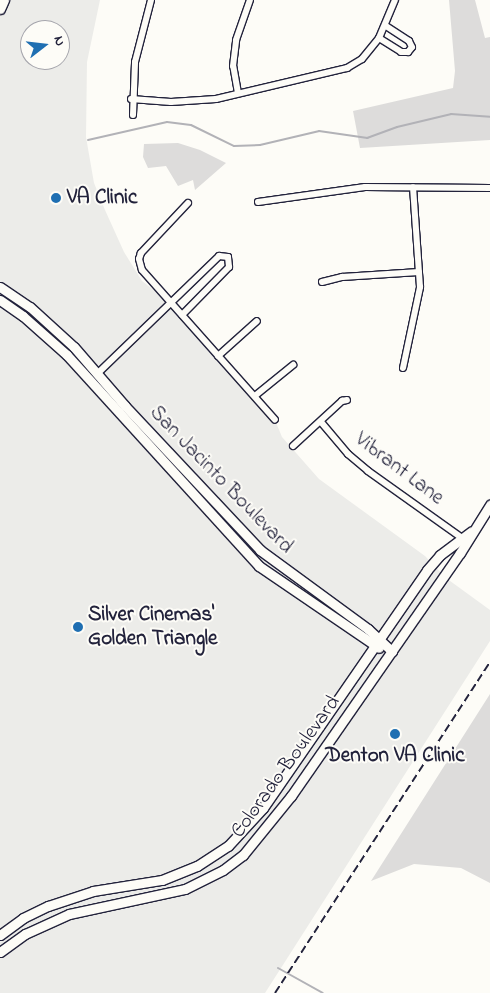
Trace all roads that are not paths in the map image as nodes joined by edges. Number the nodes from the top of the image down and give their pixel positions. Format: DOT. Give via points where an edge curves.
graph roads {
  1 [pos="4,0"];
  2 [pos="152,0"];
  3 [pos="250,0"];
  4 [pos="396,0"];
  5 [pos="0,9"];
  6 [pos="386,26"];
  7 [pos="379,38"];
  8 [pos="238,94"];
  9 [pos="131,99"];
  10 [pos="133,115"];
  11 [pos="413,187"];
  12 [pos="490,188"];
  13 [pos="258,202"];
  14 [pos="188,203"];
  15 [pos="419,272"];
  16 [pos="322,282"];
  17 [pos="0,287"];
  18 [pos="0,300"];
  19 [pos="172,304"];
  20 [pos="30,307"];
  21 [pos="182,315"];
  22 [pos="23,316"];
  23 [pos="257,321"];
  24 [pos="218,356"];
  25 [pos="292,365"];
  26 [pos="403,368"];
  27 [pos="97,374"];
  28 [pos="106,384"];
  29 [pos="94,387"];
  30 [pos="256,395"];
  31 [pos="347,400"];
  32 [pos="275,420"];
  33 [pos="320,422"];
  34 [pos="293,446"];
  35 [pos="197,483"];
  36 [pos="189,491"];
  37 [pos="490,505"];
  38 [pos="473,530"];
  39 [pos="462,538"];
  40 [pos="316,593"];
  41 [pos="305,599"];
  42 [pos="314,605"];
  43 [pos="381,638"];
  44 [pos="376,647"];
  45 [pos="392,651"];
  46 [pos="159,880"];
  47 [pos="93,891"];
  48 [pos="162,896"];
  49 [pos="42,925"];
  50 [pos="0,935"];
  51 [pos="0,952"];
  1 -- 5 [label="main road"];
  2 -- 9 [label="street" via="139,38"];
  3 -- 8 [label="street" via="234,57"];
  4 -- 6 [label="street"];
  6 -- 7 [label="street"];
  6 -- 7 [label="street" via="409,41 412,47 408,52 401,52"];
  7 -- 8 [label="street" via="362,59 347,68"];
  8 -- 9 [label="street" via="197,101"];
  9 -- 10 [label="street"];
  11 -- 12 [label="street"];
  11 -- 13 [label="street" via="334,190"];
  11 -- 15 [label="street"];
  14 -- 19 [label="street" via="139,259 142,270"];
  15 -- 16 [label="street" via="342,277"];
  15 -- 26 [label="street" via="418,305"];
  17 -- 20 [label="main road, San Jacinto Boulevard"];
  18 -- 22 [label="main road, San Jacinto Boulevard"];
  19 -- 21 [label="street"];
  19 -- 21 [label="street" via="219,256 228,257 229,267"];
  19 -- 27 [label="street"];
  20 -- 22 [label="main road"];
  20 -- 27 [label="main road, San Jacinto Boulevard" via="68,341"];
  21 -- 24 [label="street"];
  22 -- 29 [label="main road, San Jacinto Boulevard" via="67,355"];
  23 -- 24 [label="street"];
  24 -- 30 [label="street"];
  25 -- 30 [label="street"];
  27 -- 28 [label="main road, San Jacinto Boulevard"];
  27 -- 29 [label="main road"];
  28 -- 29 [label="main road"];
  28 -- 35 [label="main road, San Jacinto Boulevard"];
  29 -- 36 [label="main road, San Jacinto Boulevard"];
  30 -- 32 [label="street"];
  31 -- 33 [label="street"];
  33 -- 34 [label="street"];
  33 -- 39 [label="street, Vibrant Lane" via="368,471"];
  35 -- 36 [label="main road"];
  35 -- 40 [label="main road, San Jacinto Boulevard" via="266,555"];
  36 -- 41 [label="main road, San Jacinto Boulevard" via="259,566"];
  37 -- 38 [label="main road, Colorado Boulevard"];
  38 -- 39 [label="main road, Colorado Boulevard"];
  38 -- 45 [label="main road, Colorado Boulevard"];
  39 -- 43 [label="main road, Colorado Boulevard" via="427,570"];
  40 -- 41 [label="main road"];
  40 -- 42 [label="main road"];
  40 -- 43 [label="main road, San Jacinto Boulevard"];
  41 -- 42 [label="main road, San Jacinto Boulevard"];
  42 -- 44 [label="main road, San Jacinto Boulevard"];
  43 -- 44 [label="main road, Colorado Boulevard"];
  43 -- 45 [label="main road, San Jacinto Boulevard"];
  44 -- 45 [label="main road, San Jacinto Boulevard"];
  44 -- 46 [label="main road, Colorado Boulevard" via="238,837 197,866"];
  45 -- 48 [label="main road, Colorado Boulevard" via="291,796 243,855 211,877"];
  46 -- 47 [label="main road, Colorado Boulevard"];
  46 -- 48 [label="main road"];
  47 -- 49 [label="main road" via="51,909"];
  47 -- 50 [label="main road, Colorado Boulevard" via="40,910"];
  48 -- 49 [label="main road, Colorado Boulevard" via="95,907"];
  49 -- 51 [label="main road, Colorado Boulevard"];
}
